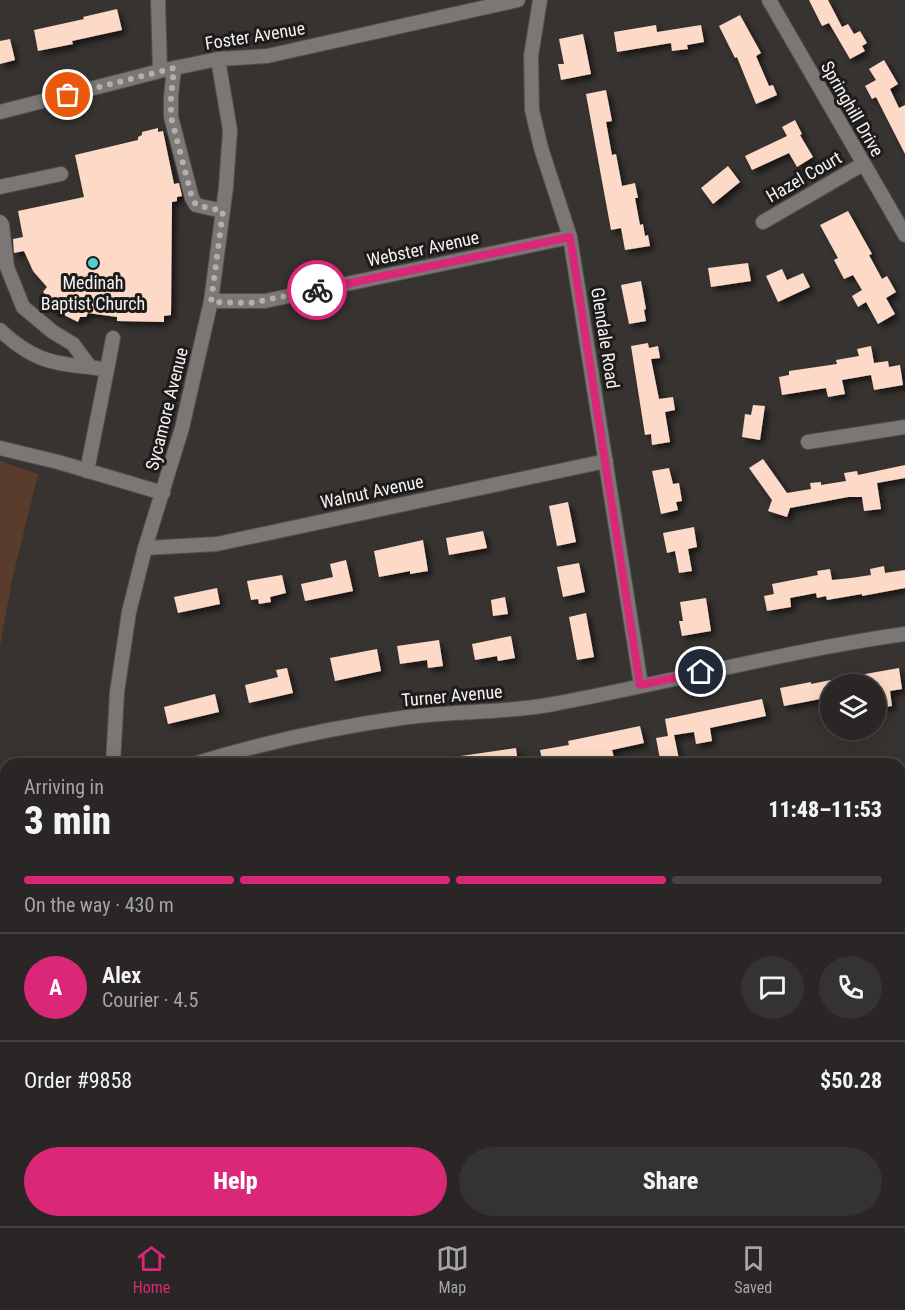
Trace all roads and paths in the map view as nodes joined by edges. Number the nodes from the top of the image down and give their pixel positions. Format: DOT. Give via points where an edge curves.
graph roads {
  1 [pos="158,0"];
  2 [pos="518,0"];
  3 [pos="540,0"];
  4 [pos="769,0"];
  5 [pos="218,59"];
  6 [pos="174,68"];
  7 [pos="160,71"];
  8 [pos="0,112"];
  9 [pos="863,164"];
  10 [pos="61,174"];
  11 [pos="0,187"];
  12 [pos="223,211"];
  13 [pos="0,222"];
  14 [pos="763,222"];
  15 [pos="905,235"];
  16 [pos="570,237"];
  17 [pos="2,243"];
  18 [pos="211,302"];
  19 [pos="0,330"];
  20 [pos="113,338"];
  21 [pos="90,367"];
  22 [pos="107,370"];
  23 [pos="905,427"];
  24 [pos="808,442"];
  25 [pos="0,448"];
  26 [pos="606,461"];
  27 [pos="87,471"];
  28 [pos="163,493"];
  29 [pos="145,548"];
  30 [pos="905,634"];
  31 [pos="640,685"];
  32 [pos="113,758"];
  33 [pos="213,758"];
  1 -- 7 [label="street"];
  2 -- 5 [label="street, Foster Avenue" via="267,56"];
  3 -- 16 [label="street, Glendale Road" via="531,56 532,110"];
  4 -- 9 [label="street, Springhill Drive"];
  5 -- 6 [label="street, Foster Avenue"];
  5 -- 12 [label="street, Sycamore Avenue" via="230,130"];
  6 -- 7 [label="street, Foster Avenue"];
  6 -- 12 [label="street" via="171,117 192,198 196,205"];
  7 -- 8 [label="street, Foster Avenue"];
  9 -- 14 [label="street, Hazel Court"];
  9 -- 15 [label="street, Springhill Drive"];
  10 -- 11 [label="street"];
  12 -- 18 [label="street, Sycamore Avenue"];
  13 -- 17 [label="street"];
  16 -- 18 [label="street, Webster Avenue" via="265,301"];
  16 -- 26 [label="street, Glendale Road"];
  17 -- 21 [label="street" via="6,267 23,307 73,344"];
  18 -- 28 [label="street, Sycamore Avenue"];
  19 -- 21 [label="street" via="20,348 60,364"];
  20 -- 22 [label="street"];
  21 -- 22 [label="street"];
  22 -- 27 [label="street"];
  23 -- 24 [label="street"];
  25 -- 27 [label="street"];
  26 -- 29 [label="street, Walnut Avenue" via="217,544"];
  26 -- 31 [label="street, Glendale Road"];
  27 -- 28 [label="street"];
  28 -- 29 [label="street, Sycamore Avenue"];
  29 -- 32 [label="street, Sycamore Avenue" via="120,664"];
  30 -- 31 [label="street, Turner Avenue"];
  31 -- 33 [label="street, Turner Avenue" via="545,705 409,717 322,730"];
}
